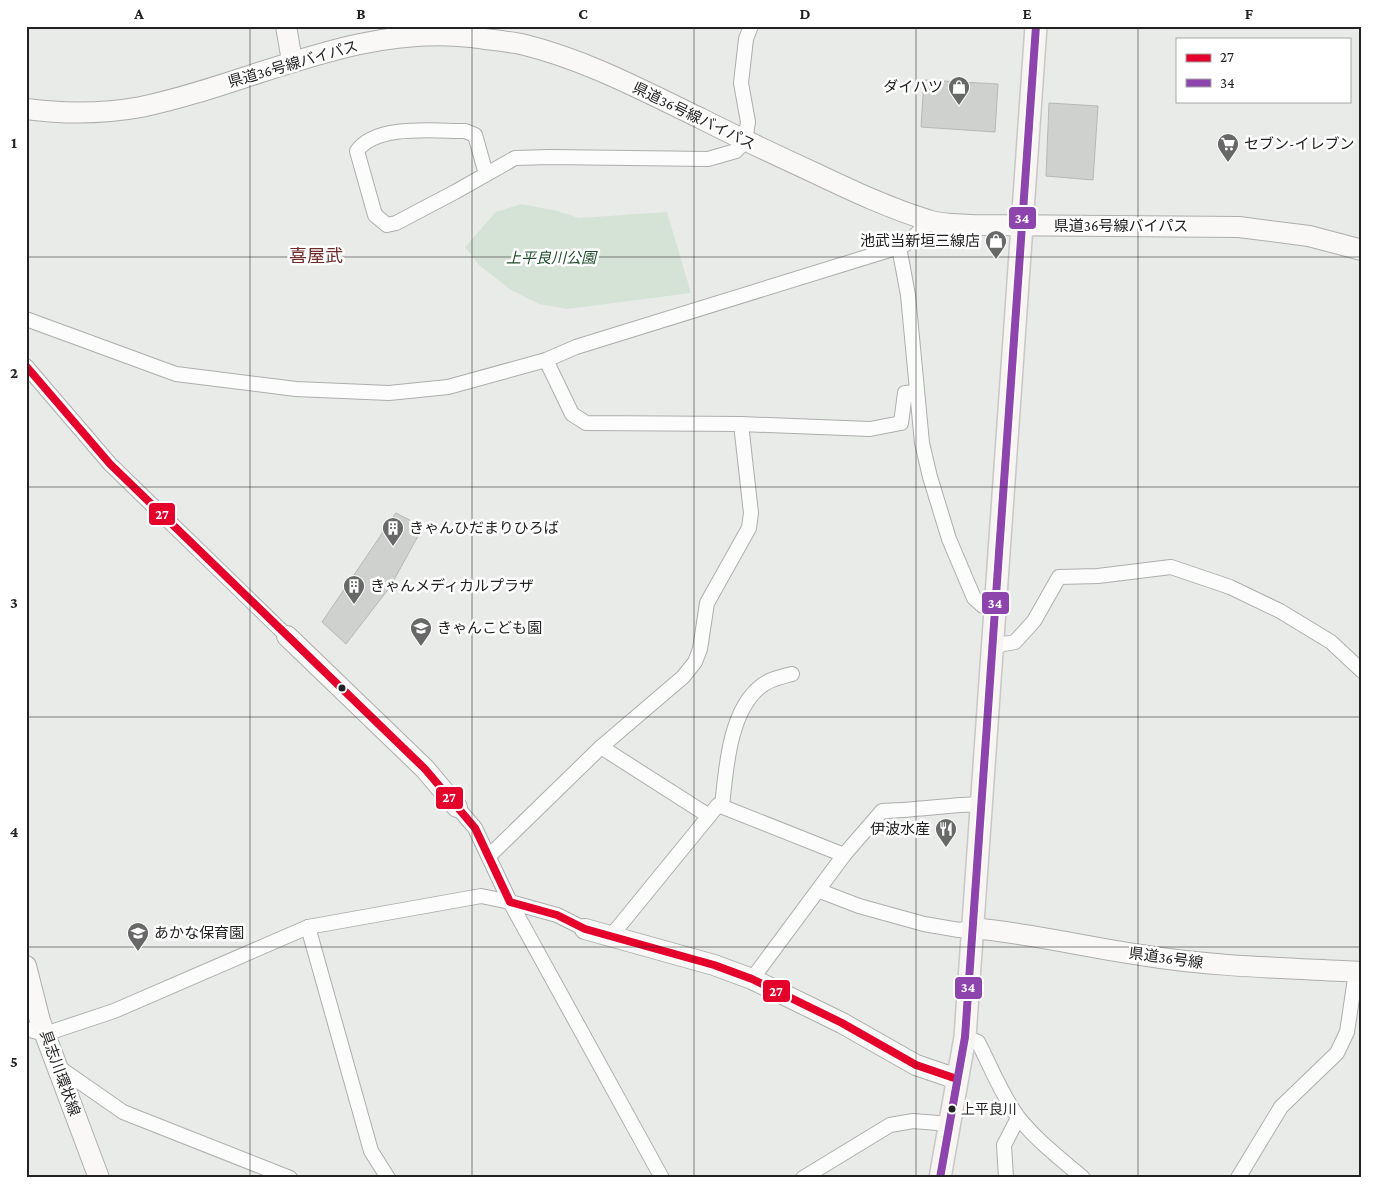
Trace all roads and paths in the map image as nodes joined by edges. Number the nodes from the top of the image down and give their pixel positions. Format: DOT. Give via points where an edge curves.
graph roads {
  1 [pos="286,26"];
  2 [pos="751,26"];
  3 [pos="1036,26"];
  4 [pos="292,61"];
  5 [pos="26,109"];
  6 [pos="744,141"];
  7 [pos="486,174"];
  8 [pos="930,221"];
  9 [pos="1022,225"];
  10 [pos="899,247"];
  11 [pos="1362,250"];
  12 [pos="26,319"];
  13 [pos="546,360"];
  14 [pos="26,366"];
  15 [pos="916,392"];
  16 [pos="741,424"];
  17 [pos="994,608"];
  18 [pos="287,636"];
  19 [pos="993,646"];
  20 [pos="1362,671"];
  21 [pos="792,674"];
  22 [pos="601,747"];
  23 [pos="981,804"];
  24 [pos="722,806"];
  25 [pos="457,807"];
  26 [pos="709,816"];
  27 [pos="844,855"];
  28 [pos="489,856"];
  29 [pos="820,891"];
  30 [pos="510,902"];
  31 [pos="308,927"];
  32 [pos="972,928"];
  33 [pos="585,929"];
  34 [pos="615,938"];
  35 [pos="26,966"];
  36 [pos="1359,972"];
  37 [pos="752,979"];
  38 [pos="36,1032"];
  39 [pos="964,1038"];
  40 [pos="57,1066"];
  41 [pos="957,1079"];
  42 [pos="1018,1118"];
  43 [pos="950,1124"];
  44 [pos="99,1178"];
  45 [pos="290,1178"];
  46 [pos="388,1178"];
  47 [pos="662,1178"];
  48 [pos="802,1178"];
  49 [pos="940,1178"];
  50 [pos="1006,1178"];
  51 [pos="1083,1178"];
  52 [pos="1238,1178"];
  1 -- 4 [label="main road"];
  2 -- 6 [label="street" via="746,39 741,83 748,122"];
  3 -- 9 [label="main road"];
  4 -- 5 [label="main road, 県道36号線バイパス" via="140,107 82,112"];
  4 -- 6 [label="main road, 県道36号線バイパス" via="359,44 412,36 469,37 524,45 622,81"];
  6 -- 7 [label="street" via="736,151 708,159 514,158"];
  6 -- 8 [label="main road, 県道36号線バイパス"];
  7 -- 7 [label="street" via="387,225 375,215 357,151 363,142 388,132 464,131 475,135"];
  8 -- 9 [label="main road, 県道36号線バイパス"];
  8 -- 10 [label="street"];
  9 -- 11 [label="main road, 県道36号線バイパス" via="1240,227 1309,236"];
  9 -- 17 [label="main road"];
  10 -- 13 [label="street" via="576,347"];
  10 -- 15 [label="street" via="908,295"];
  12 -- 13 [label="street" via="176,374 296,389 389,394 448,387"];
  13 -- 16 [label="street" via="572,414 586,423"];
  14 -- 18 [label="street" via="110,464"];
  15 -- 16 [label="street" via="905,393 901,423 870,429"];
  15 -- 17 [label="street" via="922,443 949,539 974,598 983,606"];
  16 -- 22 [label="street" via="751,513 749,528 706,603 700,649 695,662 683,677"];
  17 -- 19 [label="main road"];
  18 -- 25 [label="main road" via="425,769"];
  19 -- 20 [label="street" via="1015,642 1034,621 1059,577 1171,567 1230,587 1280,611 1331,642"];
  19 -- 23 [label="main road"];
  21 -- 24 [label="street" via="774,678 760,686 748,700 728,751"];
  22 -- 26 [label="street"];
  22 -- 28 [label="street"];
  23 -- 27 [label="street" via="882,810"];
  23 -- 32 [label="main road"];
  24 -- 26 [label="street"];
  24 -- 27 [label="street"];
  25 -- 28 [label="street" via="475,828"];
  26 -- 34 [label="street" via="616,930"];
  27 -- 29 [label="street"];
  28 -- 30 [label="street"];
  29 -- 32 [label="street" via="859,906 924,924 959,930"];
  29 -- 37 [label="street"];
  30 -- 31 [label="street" via="481,896"];
  30 -- 33 [label="street" via="557,916"];
  30 -- 47 [label="street"];
  31 -- 38 [label="street" via="114,1011"];
  31 -- 46 [label="street" via="371,1151"];
  32 -- 36 [label="main road, 県道36号線" via="1215,965"];
  32 -- 39 [label="main road"];
  33 -- 34 [label="main road"];
  34 -- 37 [label="main road" via="714,965"];
  35 -- 38 [label="main road, 具志川環状線"];
  36 -- 52 [label="street" via="1347,1032 1337,1053 1281,1108"];
  37 -- 41 [label="main road" via="916,1064"];
  38 -- 40 [label="main road, 具志川環状線"];
  39 -- 41 [label="main road"];
  39 -- 42 [label="street" via="978,1042 998,1086"];
  40 -- 44 [label="main road, 具志川環状線"];
  40 -- 45 [label="street" via="123,1112"];
  41 -- 43 [label="main road"];
  42 -- 50 [label="street" via="1004,1144"];
  42 -- 51 [label="street" via="1053,1154"];
  43 -- 48 [label="street" via="913,1121 890,1125"];
  43 -- 49 [label="main road"];
}
